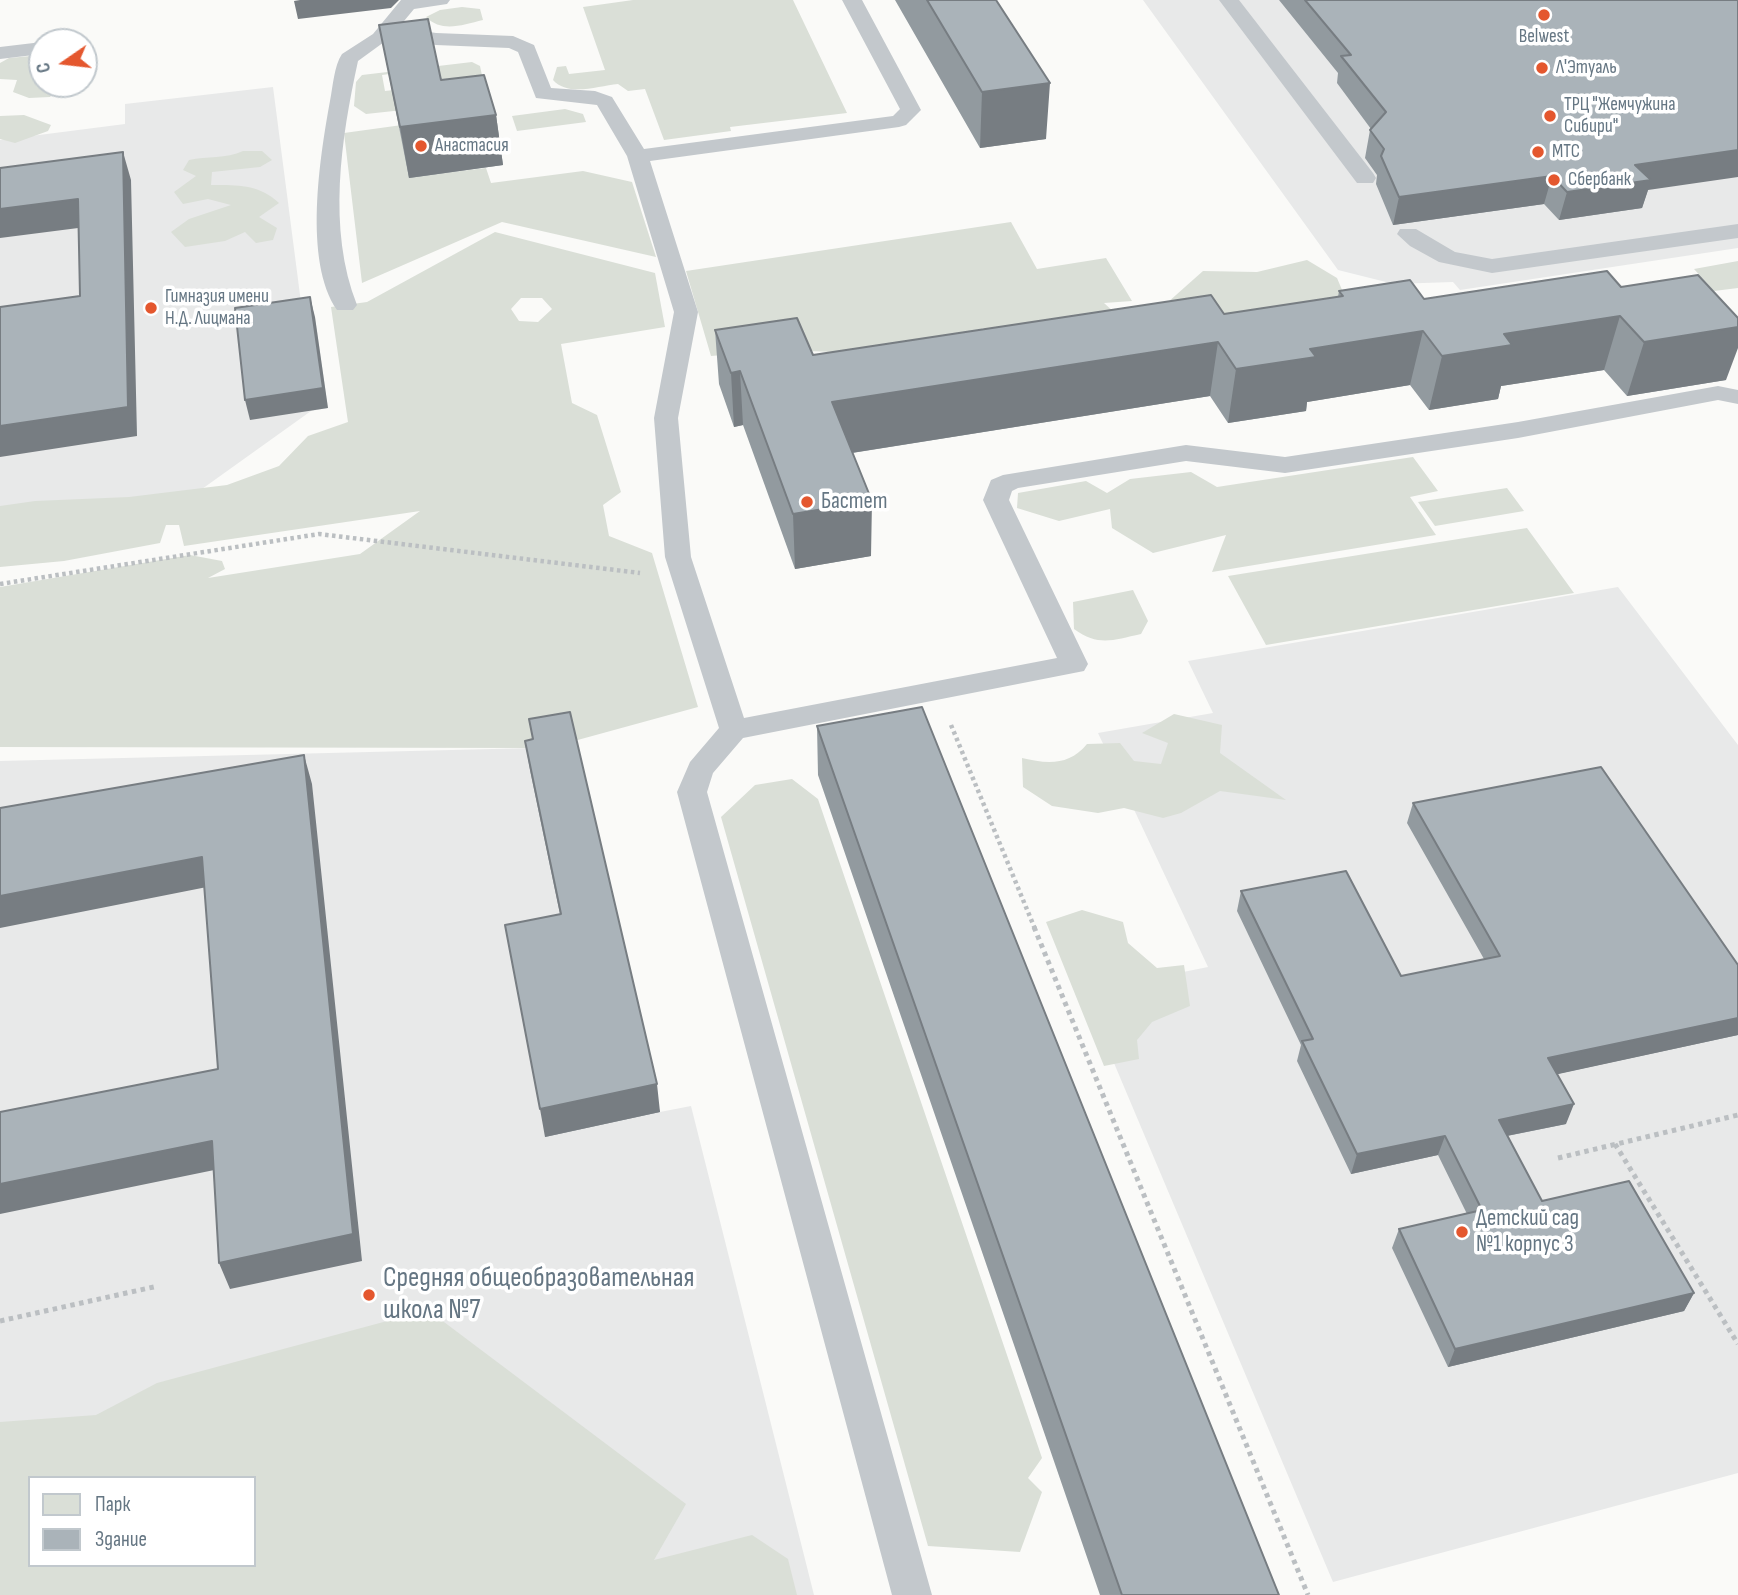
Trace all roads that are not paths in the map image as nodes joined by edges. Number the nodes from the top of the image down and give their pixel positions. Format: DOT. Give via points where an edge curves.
graph roads {
  1 [pos="440,0"];
  2 [pos="852,0"];
  3 [pos="1229,0"];
  4 [pos="408,2"];
  5 [pos="387,31"];
  6 [pos="28,50"];
  7 [pos="0,54"];
  8 [pos="638,156"];
  9 [pos="1365,178"];
  10 [pos="1738,231"];
  11 [pos="1408,234"];
  12 [pos="345,305"];
  13 [pos="1738,397"];
  14 [pos="734,730"];
  15 [pos="912,1595"];
  1 -- 4 [label="lane"];
  2 -- 8 [label="lane" via="911,110 899,121"];
  3 -- 9 [label="lane"];
  4 -- 5 [label="lane"];
  5 -- 8 [label="lane" via="436,39 513,42 527,49 543,94 605,101"];
  5 -- 12 [label="lane" via="349,58 334,129 329,183 333,263 338,294"];
  6 -- 7 [label="lane"];
  8 -- 14 [label="lane" via="686,312 666,418 678,557"];
  10 -- 11 [label="lane" via="1492,266 1463,264 1432,253"];
  13 -- 14 [label="lane" via="1718,393 1518,430 1285,465 1186,453 1012,481 1000,486 996,500 1074,664"];
  14 -- 15 [label="lane" via="700,769 692,792"];
}
